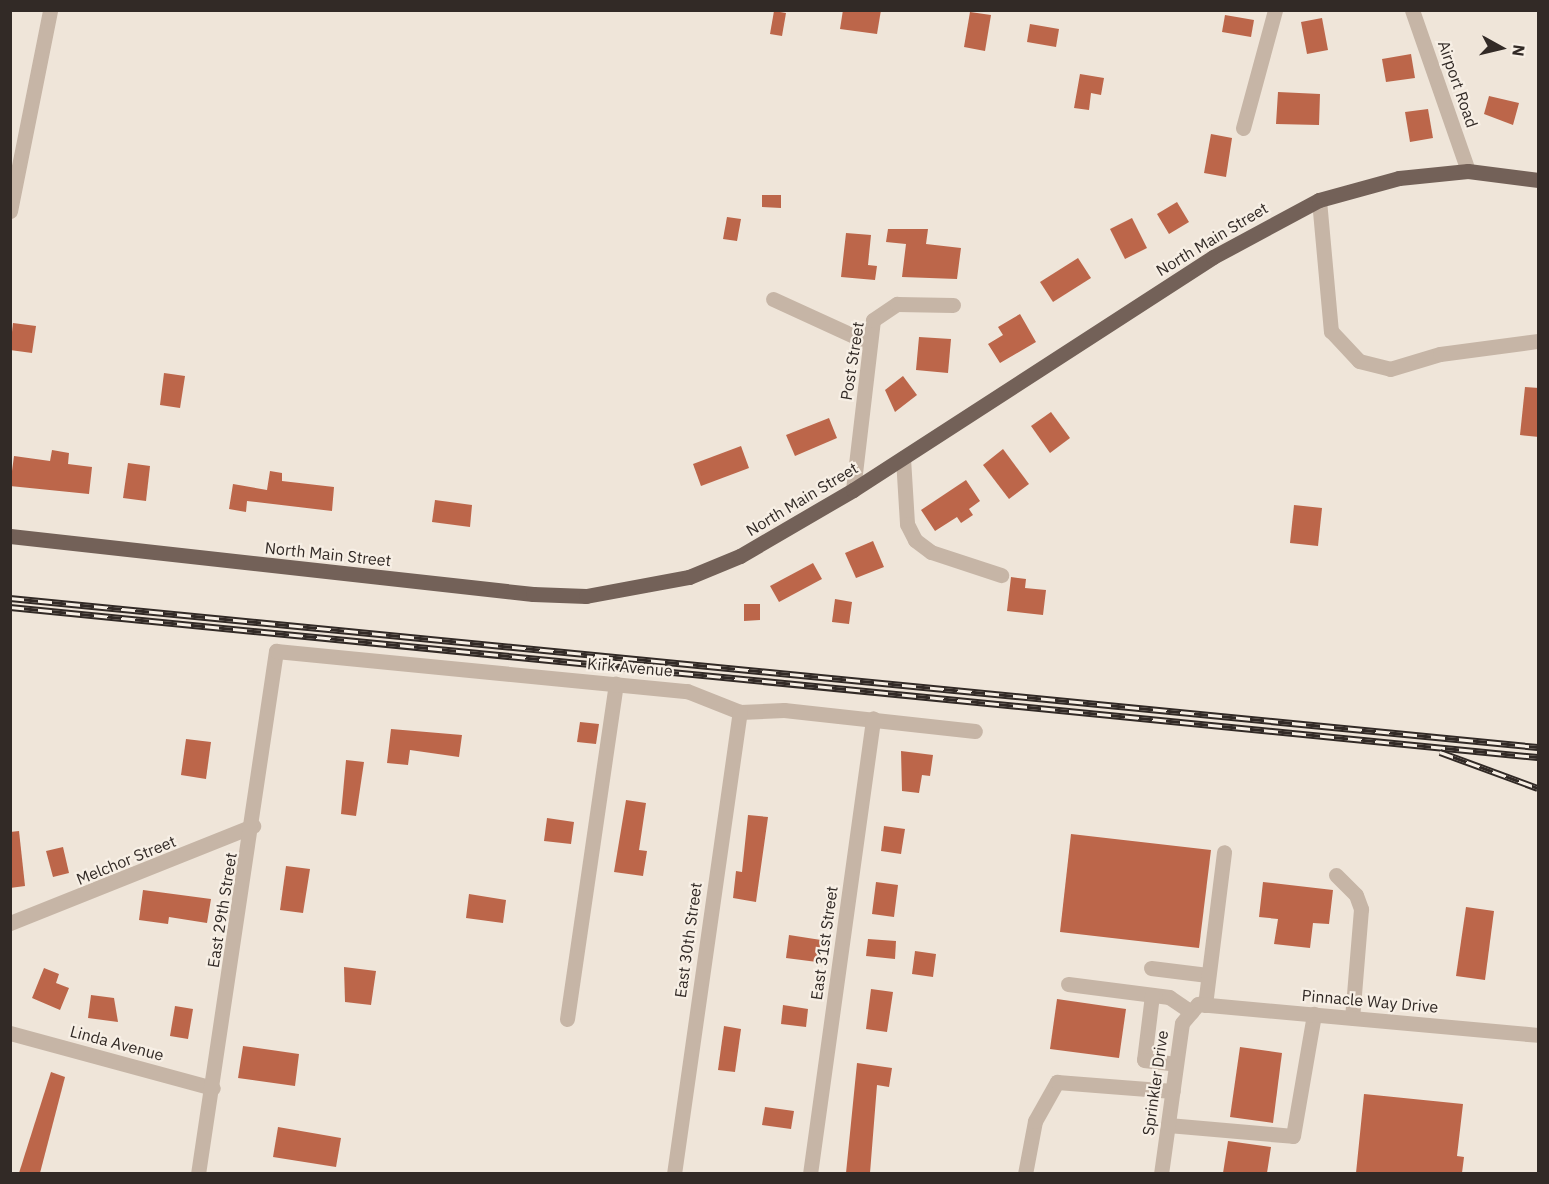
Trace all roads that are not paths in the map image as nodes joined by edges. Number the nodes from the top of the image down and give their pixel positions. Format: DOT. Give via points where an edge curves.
graph roads {
  1 [pos="50,10"];
  2 [pos="1275,10"];
  3 [pos="1412,10"];
  4 [pos="1243,128"];
  5 [pos="1468,171"];
  6 [pos="1539,180"];
  7 [pos="1319,200"];
  8 [pos="10,210"];
  9 [pos="773,299"];
  10 [pos="953,305"];
  11 [pos="1539,341"];
  12 [pos="869,343"];
  13 [pos="903,458"];
  14 [pos="853,490"];
  15 [pos="10,536"];
  16 [pos="1001,575"];
  17 [pos="276,651"];
  18 [pos="616,684"];
  19 [pos="740,712"];
  20 [pos="873,718"];
  21 [pos="975,731"];
  22 [pos="253,826"];
  23 [pos="1224,852"];
  24 [pos="1336,875"];
  25 [pos="10,923"];
  26 [pos="1151,968"];
  27 [pos="1209,975"];
  28 [pos="1068,984"];
  29 [pos="1152,995"];
  30 [pos="1198,1007"];
  31 [pos="1314,1014"];
  32 [pos="567,1018"];
  33 [pos="1352,1018"];
  34 [pos="10,1034"];
  35 [pos="1539,1035"];
  36 [pos="1176,1064"];
  37 [pos="213,1088"];
  38 [pos="1173,1091"];
  39 [pos="1168,1125"];
  40 [pos="198,1173"];
  41 [pos="674,1173"];
  42 [pos="810,1173"];
  43 [pos="1025,1173"];
  44 [pos="1161,1173"];
  1 -- 8 [label="street"];
  2 -- 4 [label="street"];
  3 -- 5 [label="street, Airport Road"];
  5 -- 6 [label="main road, North Main Street"];
  5 -- 7 [label="main road, North Main Street" via="1399,178"];
  7 -- 11 [label="street" via="1331,331 1359,361 1390,369 1440,354"];
  7 -- 13 [label="main road, North Main Street" via="1213,257"];
  9 -- 12 [label="street"];
  10 -- 12 [label="street, Post Street" via="897,304 883,310 873,320"];
  12 -- 14 [label="street, Post Street"];
  13 -- 14 [label="main road, North Main Street"];
  13 -- 16 [label="street" via="907,524 915,540 931,552"];
  14 -- 15 [label="main road, North Main Street" via="740,556 689,578 586,596"];
  17 -- 18 [label="street, Kirk Avenue"];
  17 -- 22 [label="street, East 29th Street"];
  18 -- 19 [label="street, Kirk Avenue" via="687,691"];
  18 -- 32 [label="street"];
  19 -- 20 [label="street, Kirk Avenue" via="784,710"];
  19 -- 41 [label="street, East 30th Street"];
  20 -- 21 [label="street, Kirk Avenue"];
  20 -- 42 [label="street, East 31st Street"];
  22 -- 25 [label="street, Melchor Street"];
  22 -- 37 [label="street, East 29th Street"];
  23 -- 27 [label="street, Sprinkler Drive"];
  24 -- 33 [label="street" via="1356,895 1361,909"];
  26 -- 27 [label="street"];
  27 -- 30 [label="street, Sprinkler Drive"];
  28 -- 29 [label="street"];
  29 -- 30 [label="street"];
  29 -- 36 [label="street" via="1144,1060"];
  30 -- 31 [label="street, Pinnacle Way Drive"];
  30 -- 36 [label="street, Sprinkler Drive" via="1182,1023"];
  31 -- 33 [label="street, Pinnacle Way Drive"];
  31 -- 39 [label="street" via="1293,1136"];
  33 -- 35 [label="street, Pinnacle Way Drive"];
  34 -- 37 [label="street, Linda Avenue"];
  36 -- 38 [label="street, Sprinkler Drive"];
  37 -- 40 [label="street, East 29th Street"];
  38 -- 39 [label="street, Sprinkler Drive"];
  38 -- 43 [label="street" via="1057,1082 1035,1120"];
  39 -- 44 [label="street, Sprinkler Drive"];
}
